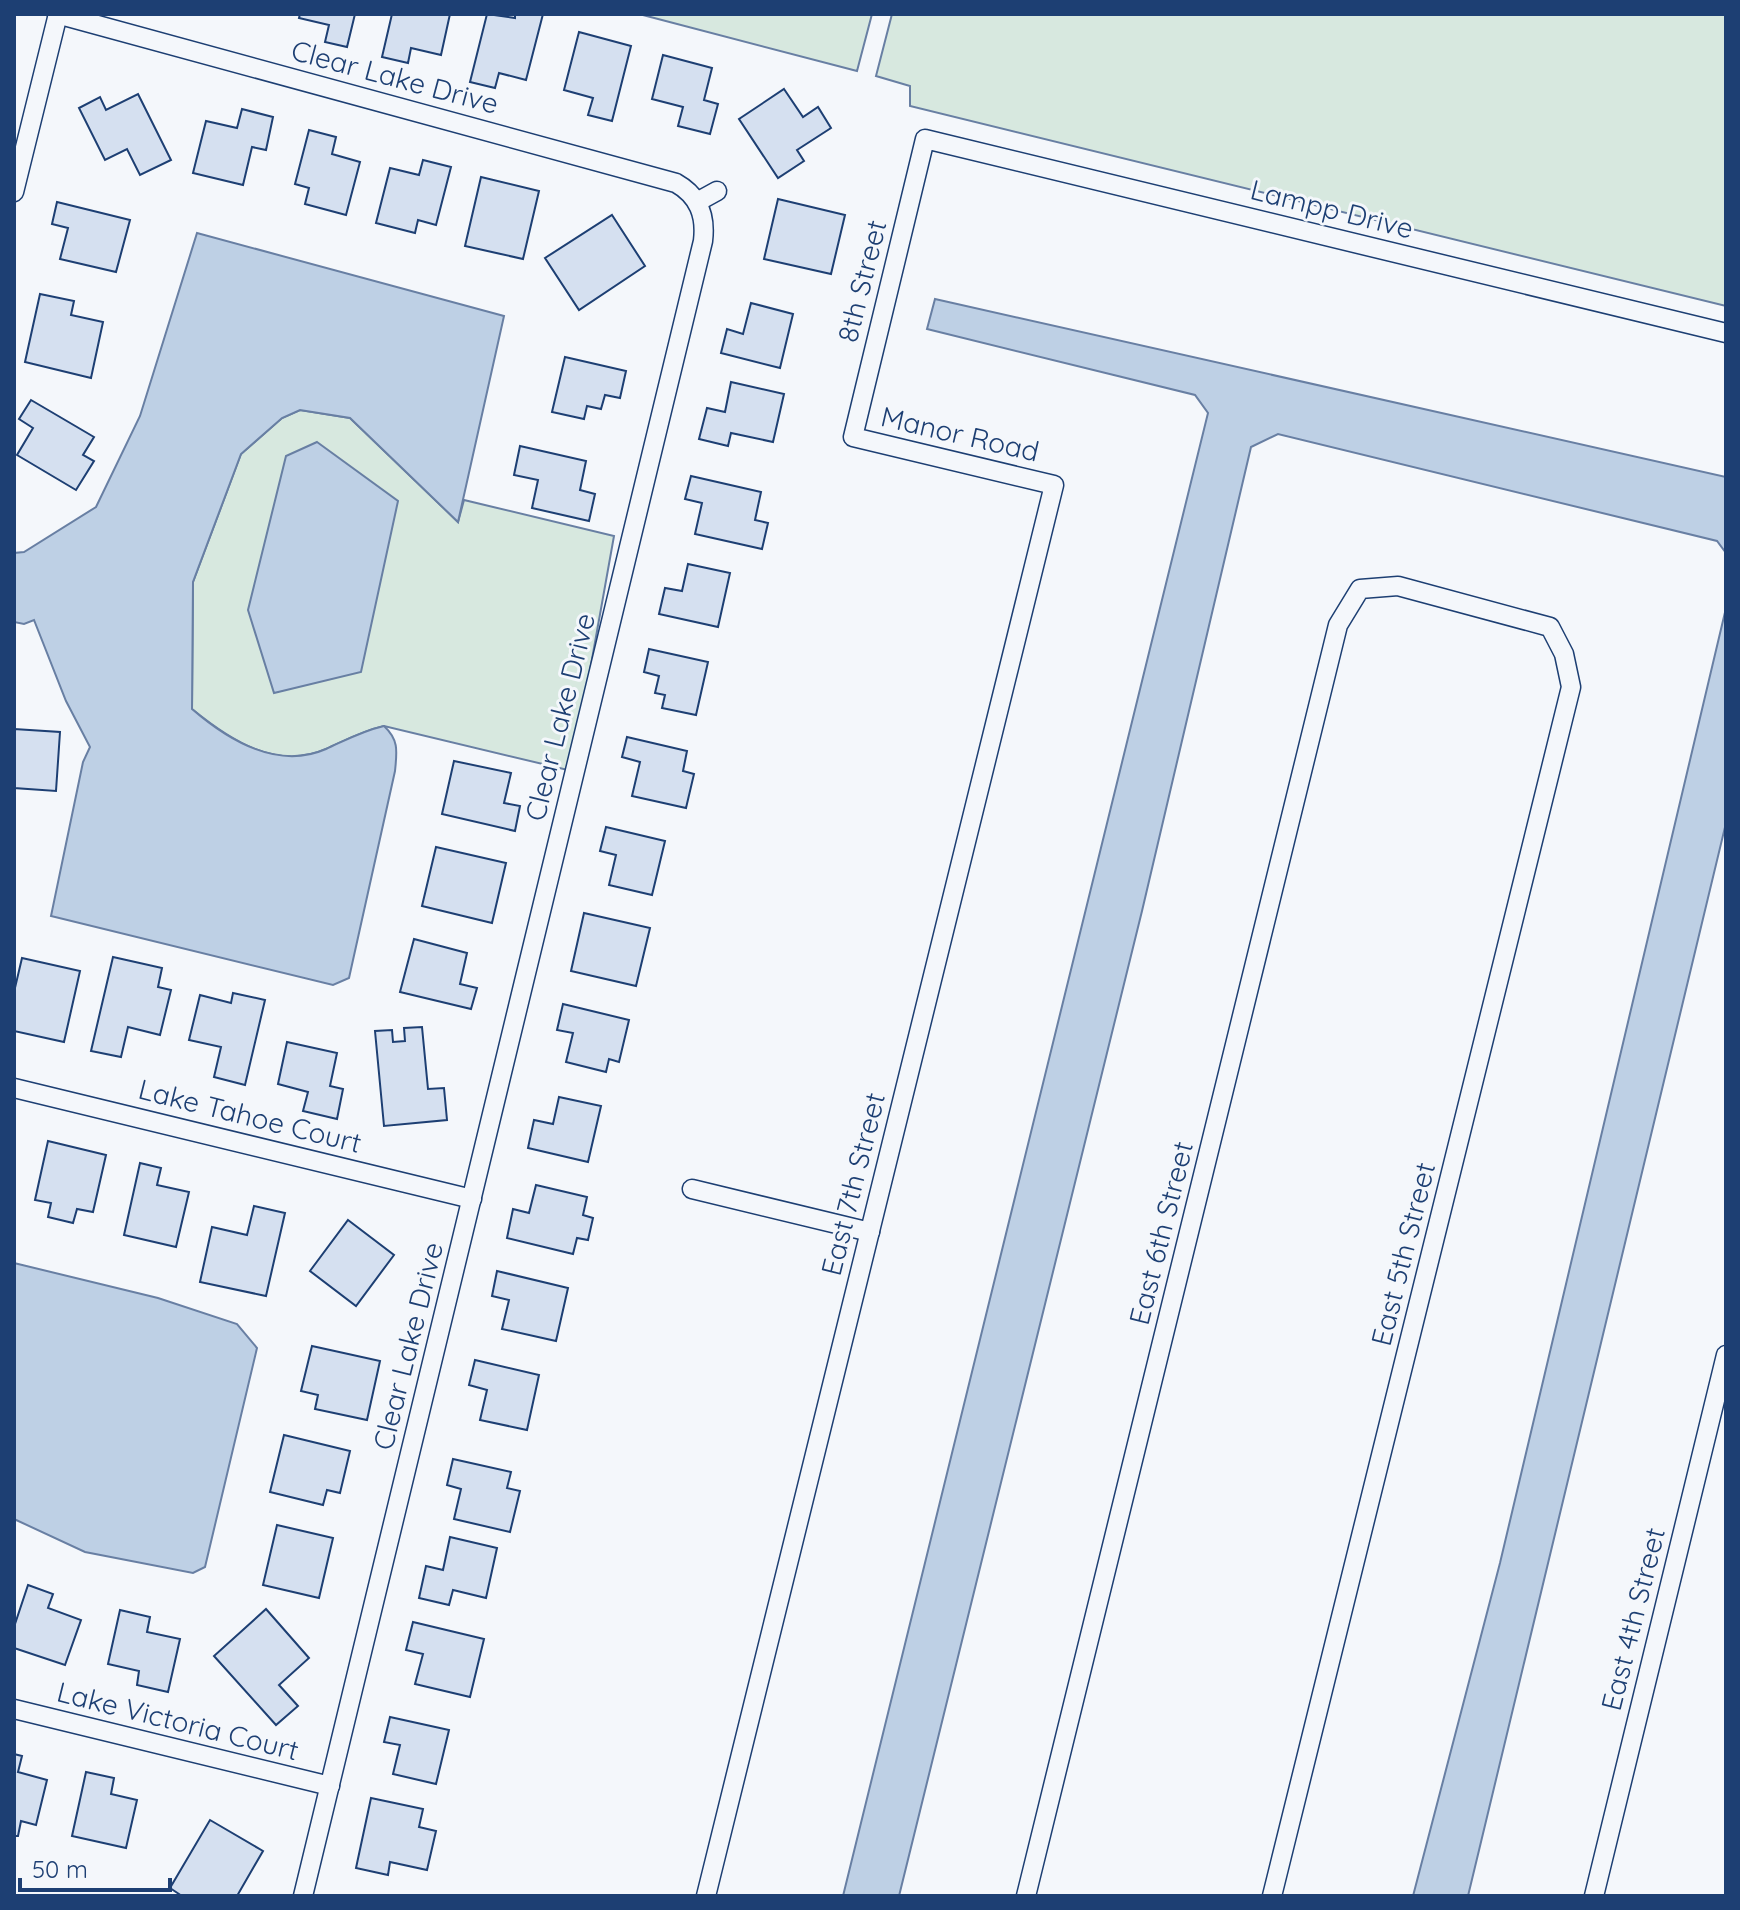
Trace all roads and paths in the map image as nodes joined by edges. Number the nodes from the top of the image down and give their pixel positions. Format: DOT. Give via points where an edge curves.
graph roads {
  1 [pos="57,14"];
  2 [pos="925,139"];
  3 [pos="717,191"];
  4 [pos="14,192"];
  5 [pos="697,202"];
  6 [pos="1726,333"];
  7 [pos="853,437"];
  8 [pos="1054,485"];
  9 [pos="1360,589"];
  10 [pos="14,1088"];
  11 [pos="692,1189"];
  12 [pos="472,1199"];
  13 [pos="870,1232"];
  14 [pos="1726,1355"];
  15 [pos="14,1709"];
  16 [pos="330,1786"];
  17 [pos="303,1896"];
  18 [pos="706,1896"];
  19 [pos="1026,1896"];
  20 [pos="1272,1896"];
  21 [pos="1594,1896"];
  1 -- 4 [label="street"];
  1 -- 5 [label="street, Clear Lake Drive" via="668,181"];
  2 -- 6 [label="street, Lampp Drive"];
  2 -- 7 [label="street, 8th Street"];
  3 -- 5 [label="street"];
  5 -- 12 [label="street, Clear Lake Drive" via="703,241"];
  7 -- 8 [label="street, Manor Road"];
  8 -- 13 [label="street, East 7th Street"];
  9 -- 19 [label="street, East 6th Street" via="1338,625"];
  9 -- 20 [label="street, East 5th Street" via="1398,586 1550,627 1564,654 1571,687"];
  10 -- 12 [label="street, Lake Tahoe Court"];
  11 -- 13 [label="street"];
  12 -- 16 [label="street, Clear Lake Drive"];
  13 -- 18 [label="street, East 7th Street"];
  14 -- 21 [label="street, East 4th Street"];
  15 -- 16 [label="street, Lake Victoria Court"];
  16 -- 17 [label="street, Clear Lake Drive"];
}
